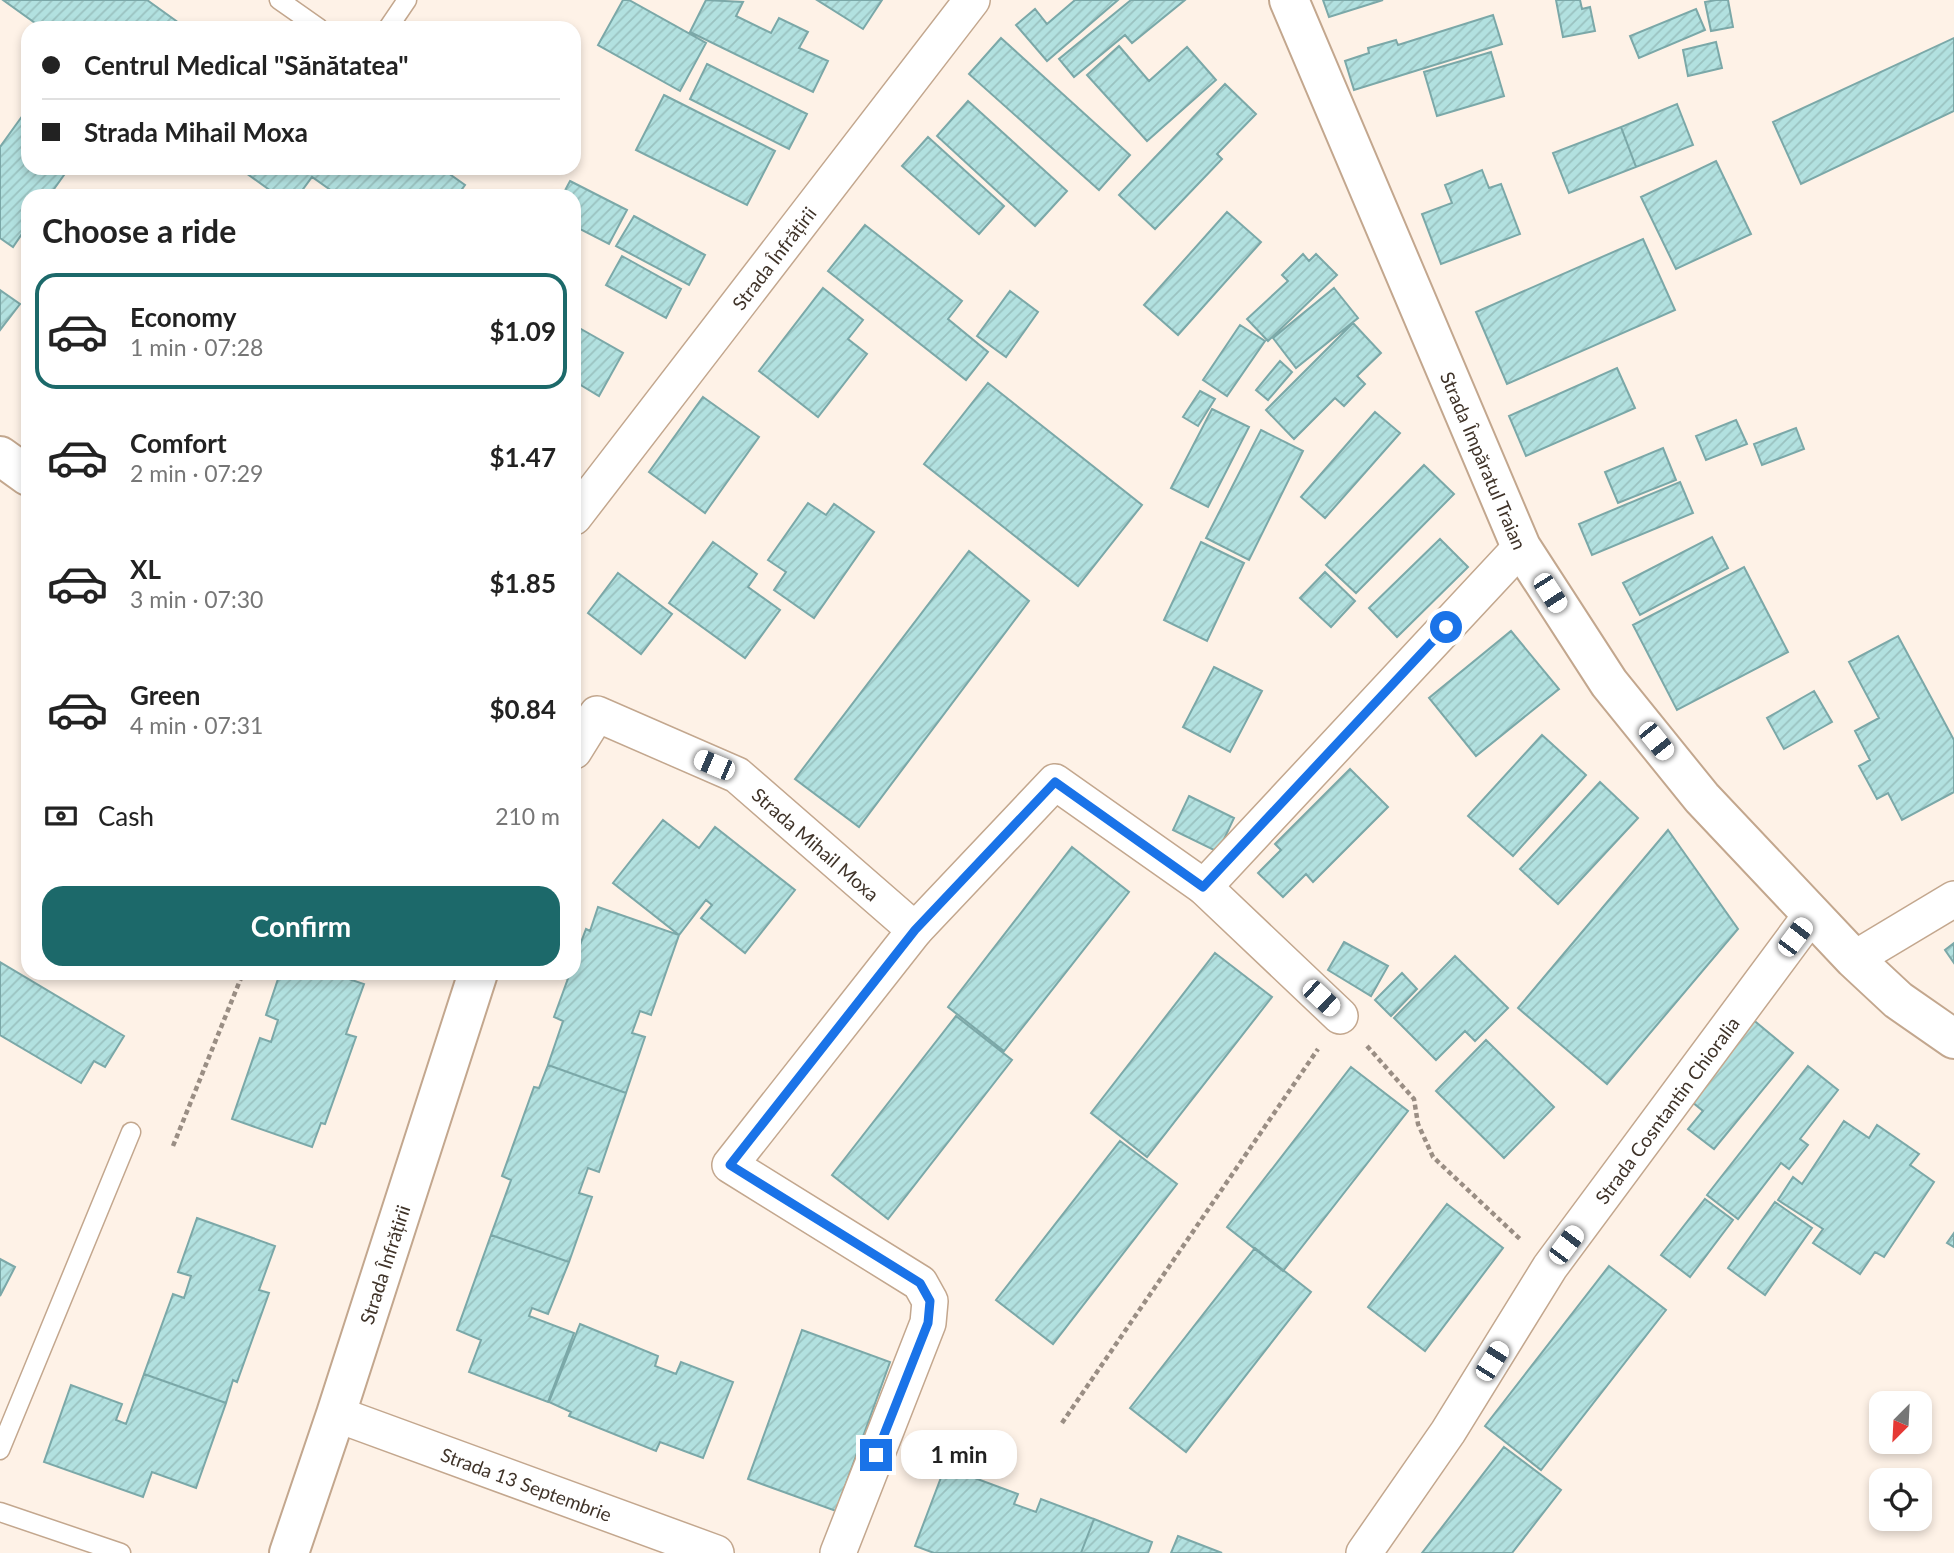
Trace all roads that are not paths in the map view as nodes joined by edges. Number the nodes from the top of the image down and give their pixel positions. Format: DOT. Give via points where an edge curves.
graph roads {
  1 [pos="279,0"];
  2 [pos="407,0"];
  3 [pos="972,0"];
  4 [pos="1289,0"];
  5 [pos="309,21"];
  6 [pos="393,21"];
  7 [pos="0,456"];
  8 [pos="21,471"];
  9 [pos="581,508"];
  10 [pos="1521,547"];
  11 [pos="581,740"];
  12 [pos="1203,887"];
  13 [pos="1954,900"];
  14 [pos="1811,915"];
  15 [pos="915,930"];
  16 [pos="1854,959"];
  17 [pos="476,980"];
  18 [pos="1340,1016"];
  19 [pos="1954,1039"];
  20 [pos="131,1132"];
  21 [pos="336,1414"];
  22 [pos="0,1450"];
  23 [pos="0,1512"];
  24 [pos="121,1553"];
  25 [pos="289,1553"];
  26 [pos="716,1553"];
  27 [pos="838,1553"];
  28 [pos="1364,1553"];
  1 -- 5 [label="lane"];
  2 -- 6 [label="lane"];
  3 -- 9 [label="street, Strada Înfrățirii"];
  4 -- 10 [label="street, Strada Împăratul Traian"];
  7 -- 8 [label="street"];
  10 -- 12 [label="street"];
  10 -- 14 [label="street, Strada Împăratul Traian" via="1609,683 1702,798"];
  11 -- 15 [label="street, Strada Mihail Moxa" via="597,715 737,775"];
  12 -- 15 [label="street" via="1055,782"];
  12 -- 18 [label="street"];
  13 -- 16 [label="street"];
  14 -- 16 [label="street, Strada Împăratul Traian"];
  14 -- 28 [label="street, Strada Cosntantin Chioralia" via="1550,1266 1448,1432"];
  15 -- 27 [label="street" via="730,1165 920,1283 930,1301 928,1323"];
  16 -- 19 [label="street, Strada Împăratul Traian" via="1898,1000"];
  17 -- 21 [label="street, Strada Înfrățirii"];
  20 -- 22 [label="lane"];
  21 -- 25 [label="street, Strada Înfrățirii"];
  21 -- 26 [label="street, Strada 13 Septembrie"];
  23 -- 24 [label="lane"];
}
